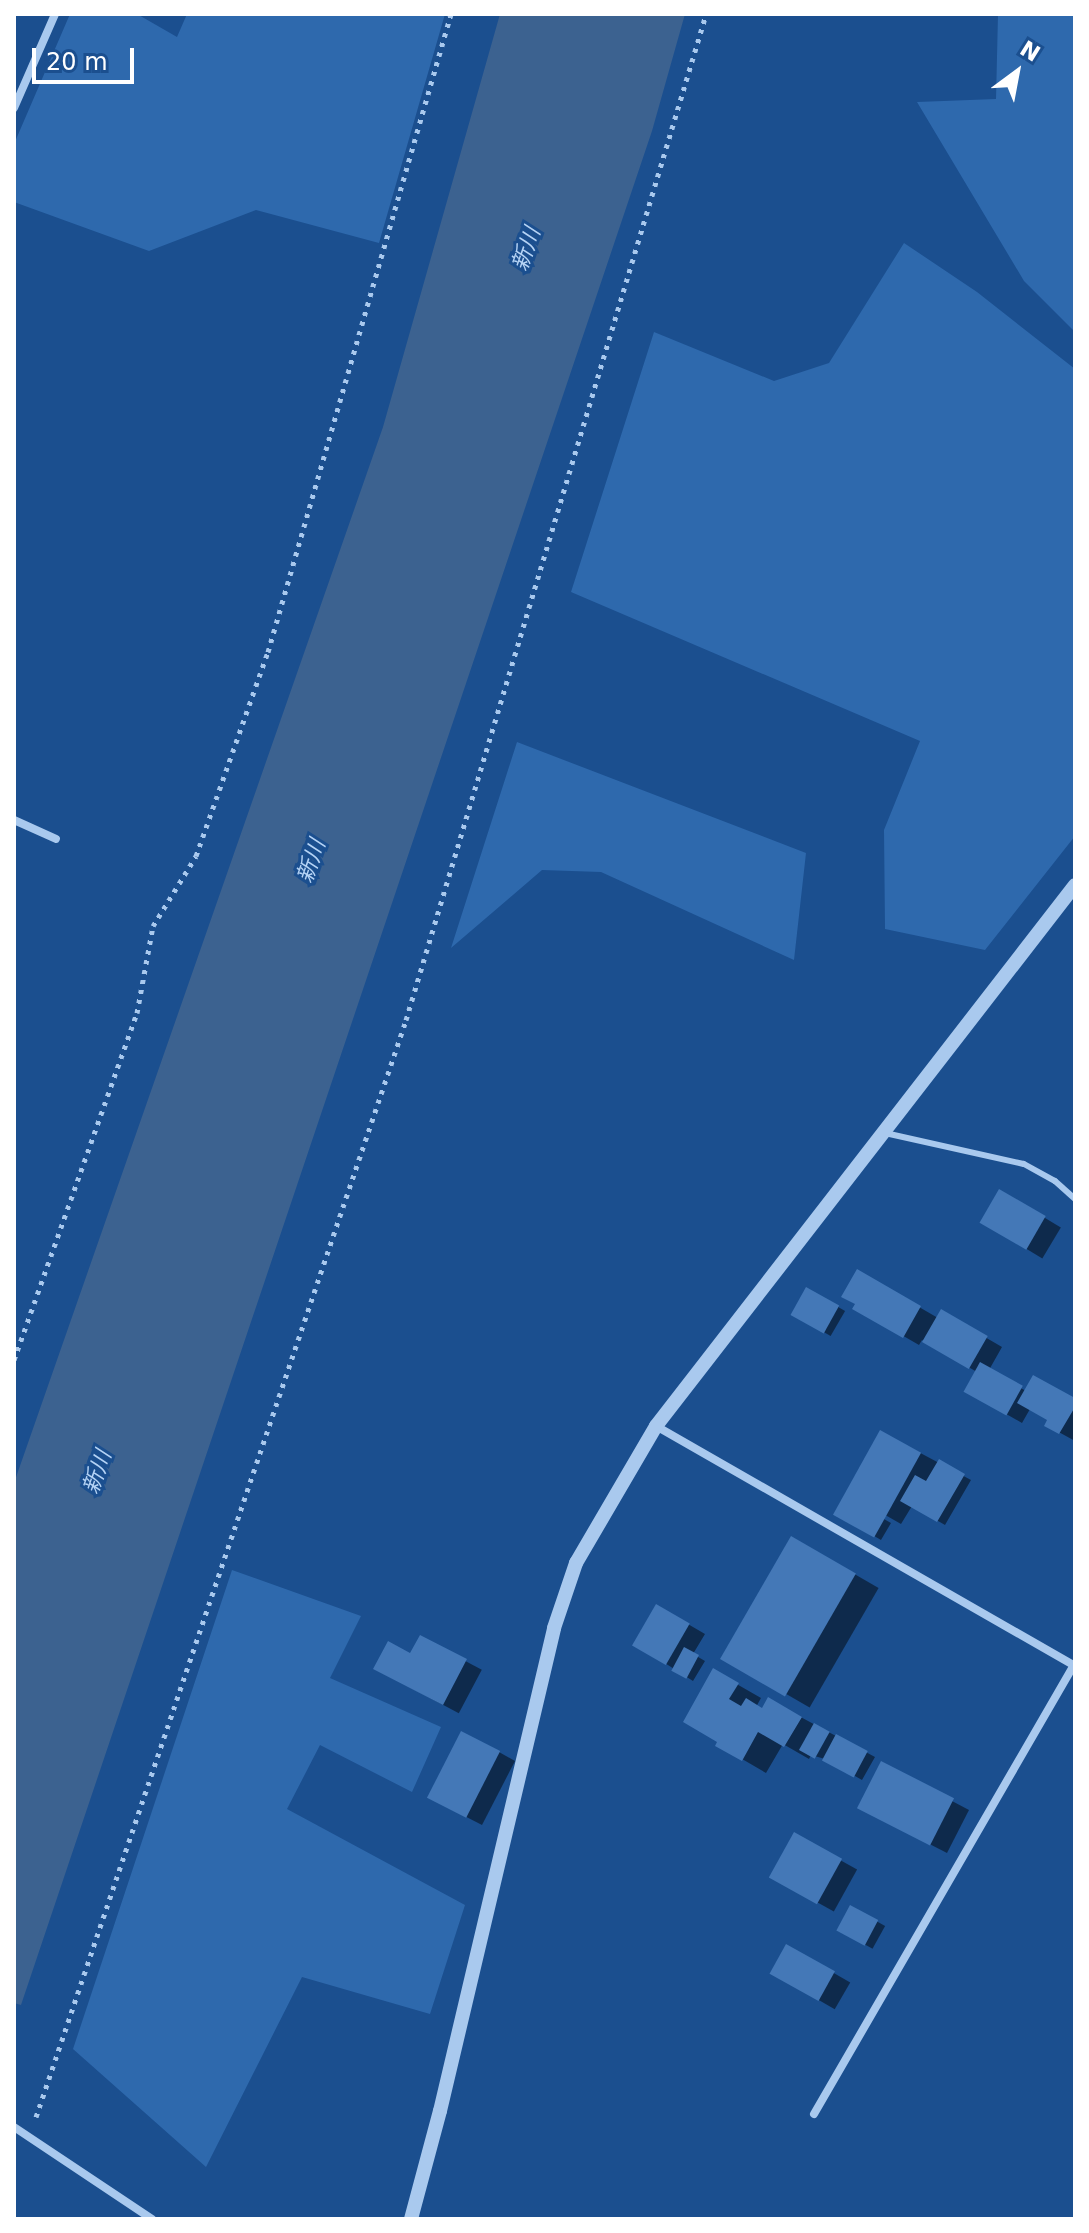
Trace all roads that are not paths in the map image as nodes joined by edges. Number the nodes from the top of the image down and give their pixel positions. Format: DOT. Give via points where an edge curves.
graph roads {
  1 [pos="55,14"];
  2 [pos="14,108"];
  3 [pos="14,820"];
  4 [pos="56,839"];
  5 [pos="1075,885"];
  6 [pos="885,1133"];
  7 [pos="1075,1199"];
  8 [pos="656,1426"];
  9 [pos="1074,1666"];
  10 [pos="814,2114"];
  11 [pos="14,2127"];
  12 [pos="152,2219"];
  13 [pos="411,2219"];
  1 -- 2 [label="street"];
  3 -- 4 [label="street"];
  5 -- 6 [label="street"];
  6 -- 7 [label="lane" via="1024,1164"];
  6 -- 8 [label="street"];
  8 -- 9 [label="street"];
  8 -- 13 [label="street" via="576,1563 554,1628"];
  9 -- 10 [label="street"];
  11 -- 12 [label="street"];
}
